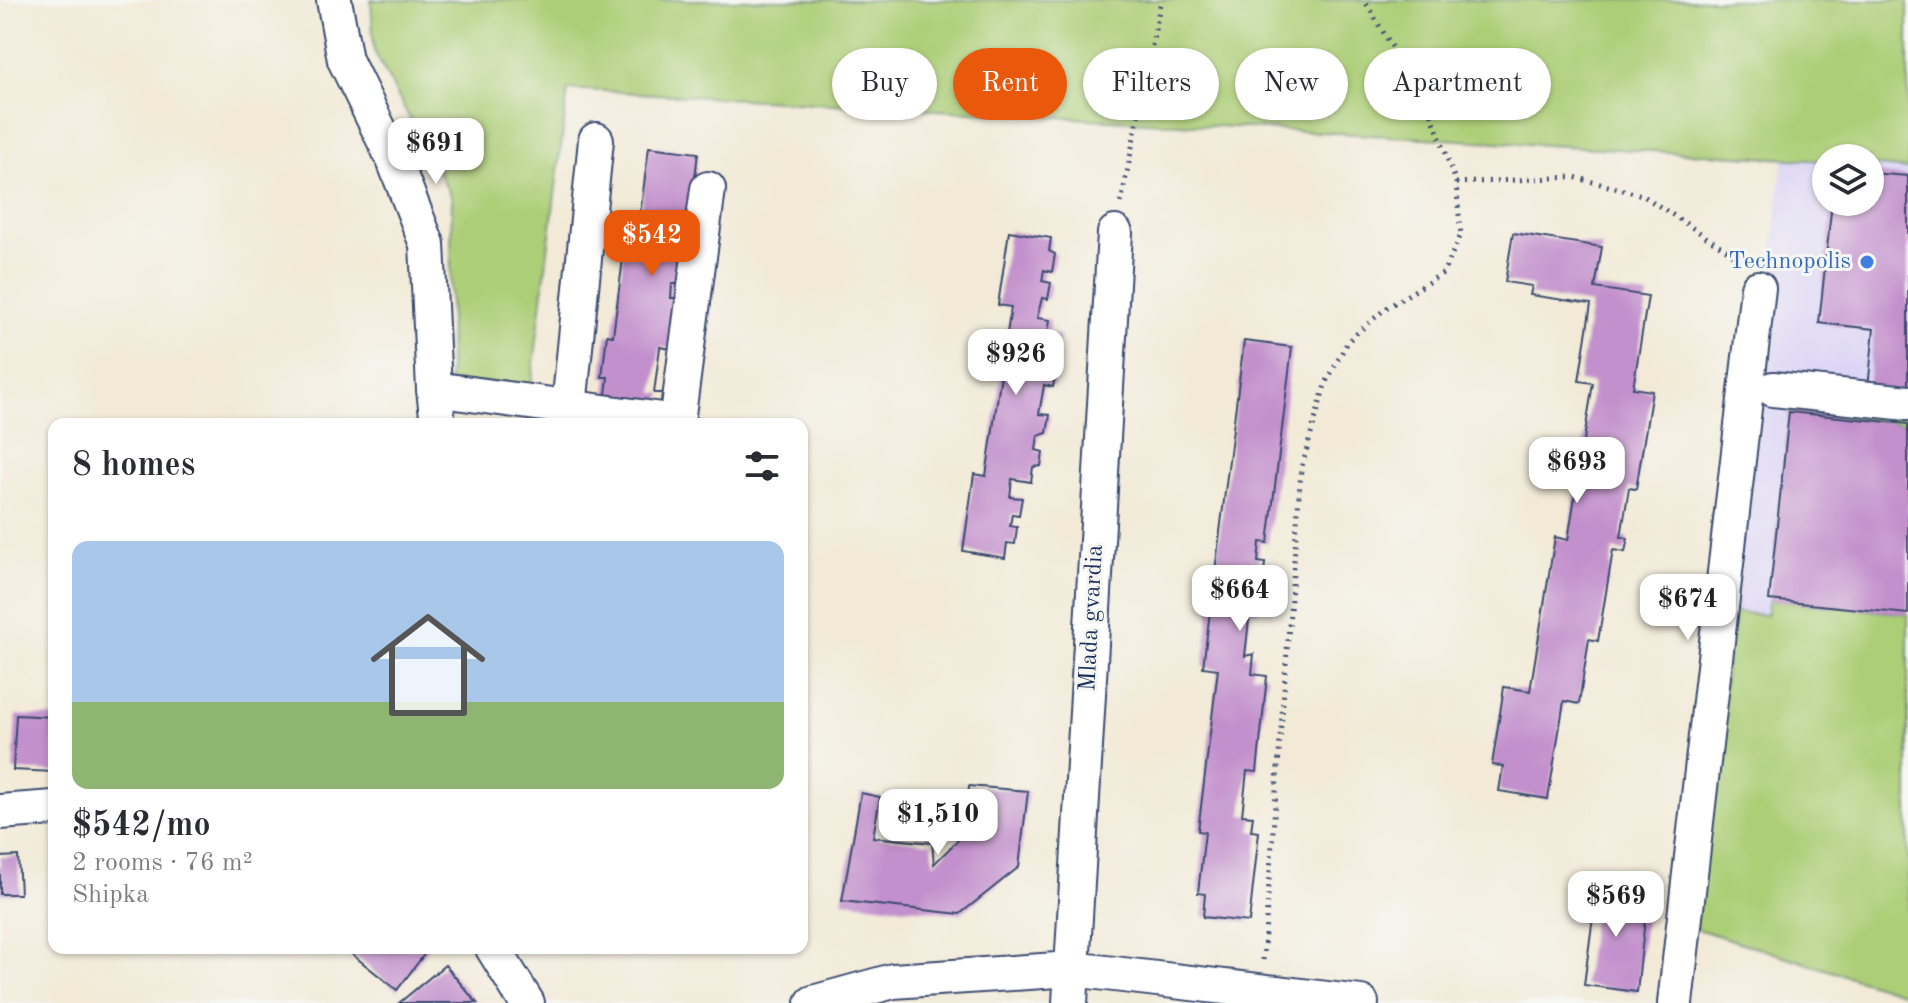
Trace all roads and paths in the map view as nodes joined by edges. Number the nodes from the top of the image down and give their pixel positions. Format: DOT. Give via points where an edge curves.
graph roads {
  1 [pos="334,0"];
  2 [pos="1161,0"];
  3 [pos="1364,0"];
  4 [pos="596,140"];
  5 [pos="1456,183"];
  6 [pos="708,189"];
  7 [pos="1115,233"];
  8 [pos="1758,288"];
  9 [pos="434,389"];
  10 [pos="1773,389"];
  11 [pos="1908,403"];
  12 [pos="569,407"];
  13 [pos="437,418"];
  14 [pos="648,418"];
  15 [pos="678,418"];
  16 [pos="48,808"];
  17 [pos="0,812"];
  18 [pos="497,954"];
  19 [pos="1072,969"];
  20 [pos="1261,991"];
  21 [pos="527,1003"];
  22 [pos="813,1003"];
  23 [pos="1070,1003"];
  24 [pos="1361,1003"];
  25 [pos="1675,1003"];
  1 -- 9 [label="street" via="345,60 394,160 427,244"];
  2 -- 7 [label="path"];
  3 -- 5 [label="path" via="1430,110"];
  4 -- 12 [label="street"];
  5 -- 8 [label="path" via="1574,177 1642,195 1731,253"];
  5 -- 20 [label="path" via="1461,235 1443,273 1385,309 1348,341 1325,385 1301,470"];
  6 -- 15 [label="street"];
  7 -- 19 [label="street, Mlada gvardia"];
  8 -- 25 [label="street"];
  9 -- 12 [label="street"];
  9 -- 13 [label="street"];
  10 -- 11 [label="street"];
  12 -- 14 [label="street"];
  16 -- 17 [label="street"];
  18 -- 21 [label="street"];
  19 -- 20 [label="street"];
  19 -- 22 [label="street" via="893,981"];
  19 -- 23 [label="street, Mlada gvardia"];
  20 -- 24 [label="street"];
}
